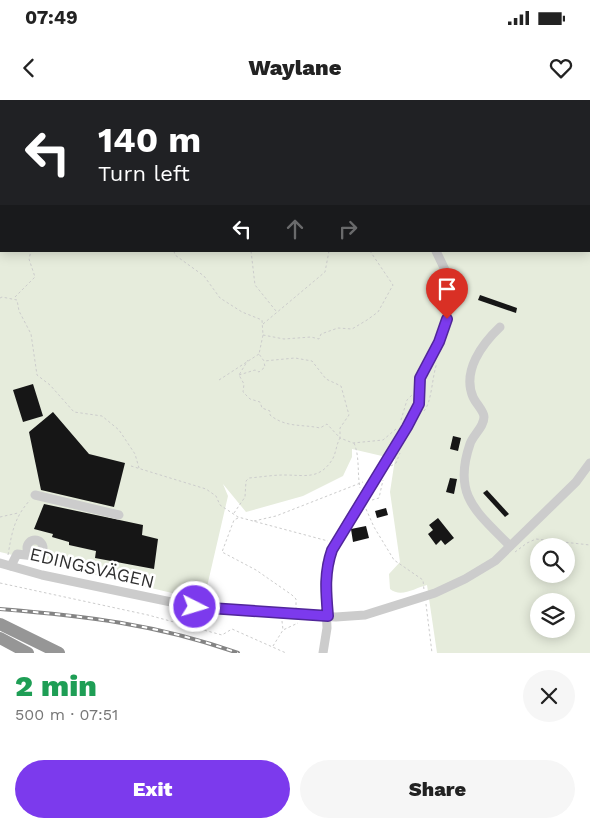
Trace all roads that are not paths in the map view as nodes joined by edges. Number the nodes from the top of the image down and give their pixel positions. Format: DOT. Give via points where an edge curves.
graph roads {
  1 [pos="436,252"];
  2 [pos="500,327"];
  3 [pos="590,463"];
  4 [pos="35,495"];
  5 [pos="119,515"];
  6 [pos="511,548"];
  7 [pos="44,558"];
  8 [pos="6,564"];
  9 [pos="328,616"];
  10 [pos="0,624"];
  11 [pos="0,638"];
  12 [pos="28,653"];
  13 [pos="59,653"];
  14 [pos="323,653"];
  1 -- 9 [label="street" via="447,274 449,302 439,342 420,378 419,404 414,415 327,563"];
  2 -- 6 [label="street" via="479,350 471,373 472,392 484,419 470,442 464,480 467,498"];
  3 -- 6 [label="street, EDINGSVÄGEN" via="576,482"];
  4 -- 5 [label="street"];
  6 -- 9 [label="street, EDINGSVÄGEN" via="466,579 425,596 366,615"];
  7 -- 8 [label="street" via="17,554"];
  8 -- 9 [label="street, EDINGSVÄGEN" via="189,606"];
  9 -- 14 [label="street"];
  10 -- 13 [label="highway"];
  11 -- 12 [label="highway"];
}
